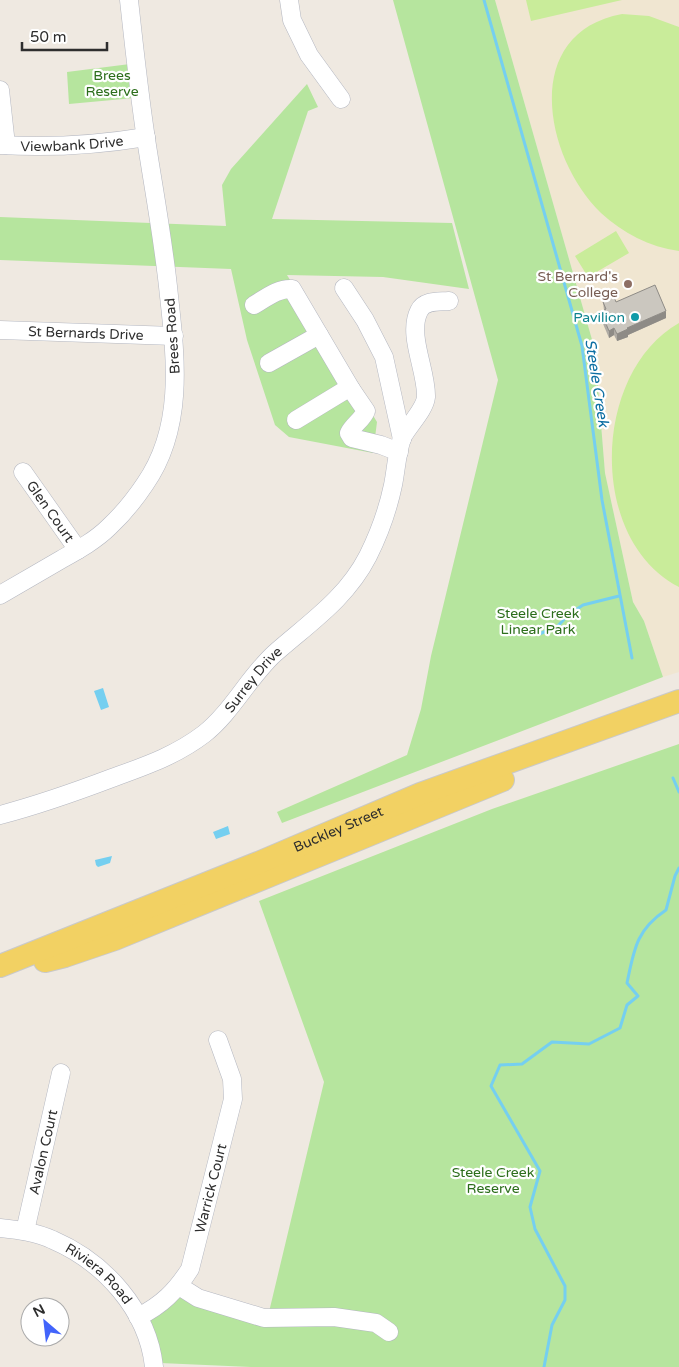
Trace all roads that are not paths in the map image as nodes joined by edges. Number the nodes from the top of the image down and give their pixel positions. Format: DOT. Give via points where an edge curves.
graph roads {
  1 [pos="128,0"];
  2 [pos="289,0"];
  3 [pos="0,90"];
  4 [pos="341,100"];
  5 [pos="146,137"];
  6 [pos="3,145"];
  7 [pos="344,288"];
  8 [pos="449,301"];
  9 [pos="254,305"];
  10 [pos="0,330"];
  11 [pos="319,334"];
  12 [pos="174,336"];
  13 [pos="270,363"];
  14 [pos="351,389"];
  15 [pos="296,420"];
  16 [pos="401,446"];
  17 [pos="23,472"];
  18 [pos="78,550"];
  19 [pos="0,595"];
  20 [pos="679,701"];
  21 [pos="679,717"];
  22 [pos="0,815"];
  23 [pos="0,966"];
  24 [pos="0,972"];
  25 [pos="218,1040"];
  26 [pos="61,1073"];
  27 [pos="0,1228"];
  28 [pos="25,1231"];
  29 [pos="179,1286"];
  30 [pos="138,1317"];
  31 [pos="389,1332"];
  32 [pos="154,1367"];
  1 -- 5 [label="street, Brees Road"];
  2 -- 4 [label="street" via="292,20 309,55"];
  3 -- 6 [label="street"];
  5 -- 6 [label="street, Viewbank Drive" via="81,145"];
  5 -- 12 [label="street, Brees Road" via="165,254"];
  7 -- 16 [label="street" via="384,356"];
  8 -- 16 [label="street" via="428,303 416,316 415,331 426,400"];
  9 -- 11 [label="street" via="273,293 292,289"];
  10 -- 12 [label="street, St Bernards Drive"];
  11 -- 13 [label="street"];
  11 -- 14 [label="street"];
  12 -- 18 [label="street, Brees Road" via="174,394 170,426 160,455 129,506 108,528"];
  14 -- 15 [label="street"];
  14 -- 16 [label="street" via="366,411 352,427 349,433 352,438"];
  16 -- 22 [label="street, Surrey Drive" via="382,525 351,585 326,611 270,658 205,733 166,758 64,796"];
  17 -- 18 [label="street, Glen Court"];
  18 -- 19 [label="street, Brees Road"];
  20 -- 23 [label="main road, Buckley Street" via="420,794"];
  21 -- 24 [label="main road, Buckley Street" via="488,786 116,939 66,956"];
  25 -- 29 [label="street, Warrick Court" via="232,1079 233,1099 193,1260"];
  26 -- 28 [label="street, Avalon Court"];
  27 -- 28 [label="street, Riviera Road"];
  28 -- 30 [label="street, Riviera Road" via="51,1239 92,1263 111,1279"];
  29 -- 30 [label="street, Warrick Court" via="159,1305"];
  29 -- 31 [label="street" via="198,1298 264,1318 334,1317 376,1323"];
  30 -- 32 [label="street, Riviera Road" via="148,1339"];
}
